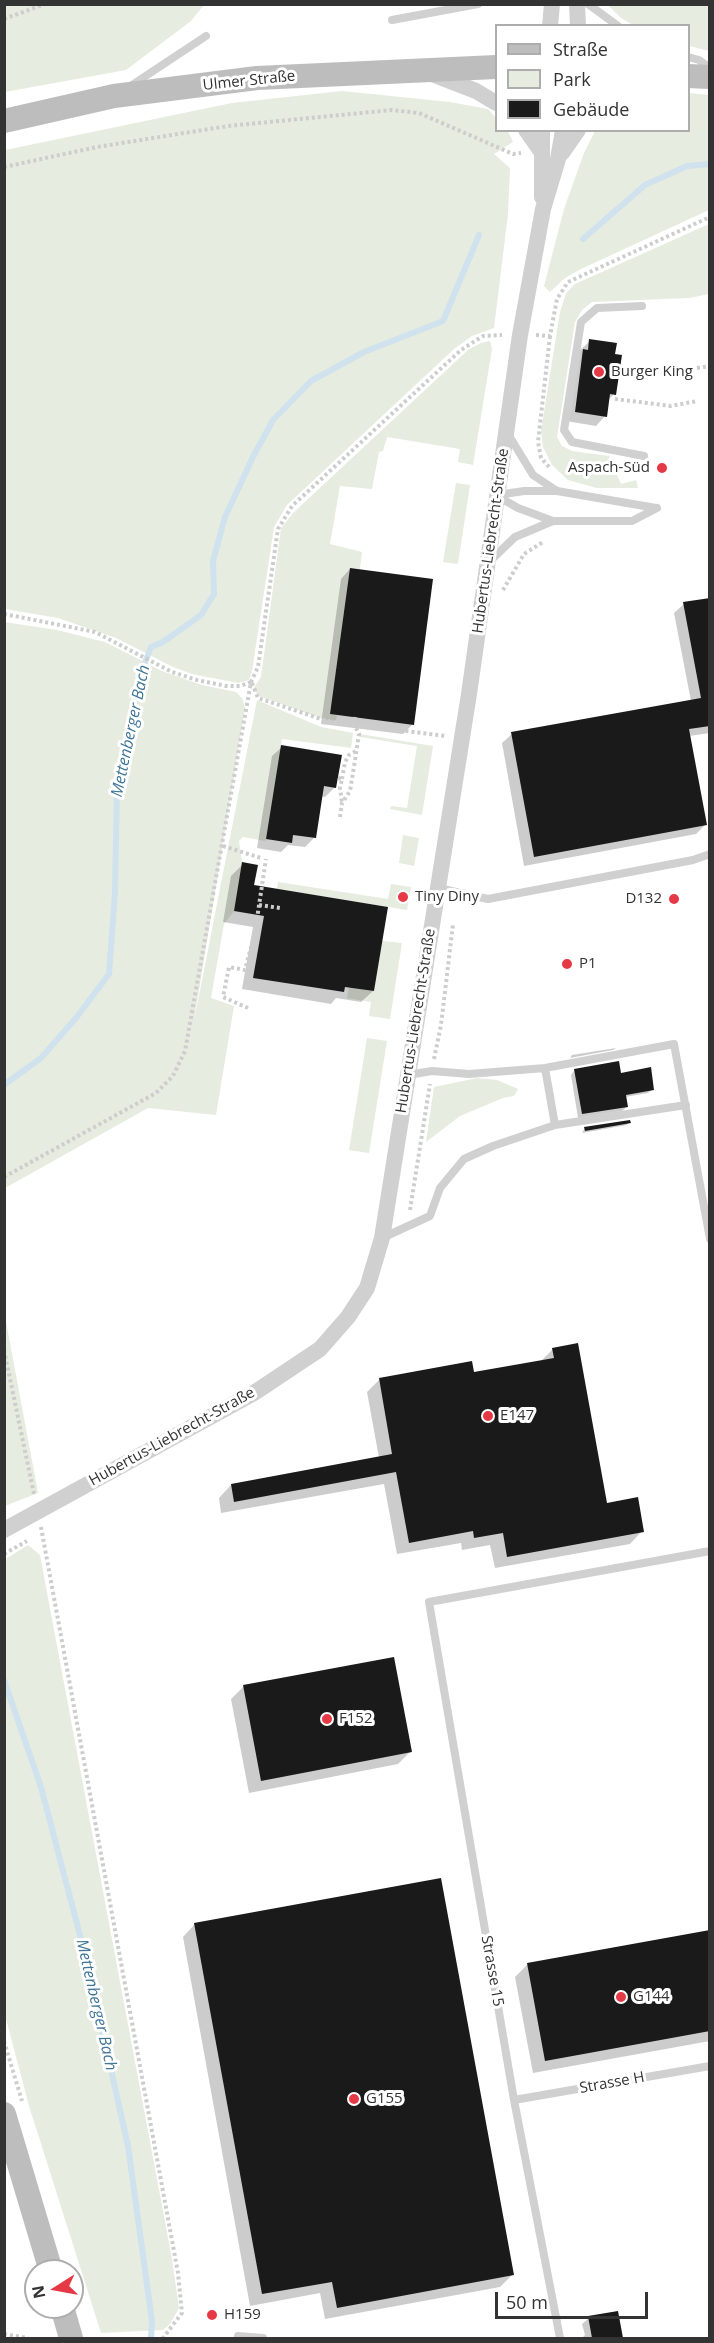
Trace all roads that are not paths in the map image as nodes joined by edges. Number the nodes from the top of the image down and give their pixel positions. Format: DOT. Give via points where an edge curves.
graph roads {
  1 [pos="478,4"];
  2 [pos="552,4"];
  3 [pos="577,4"];
  4 [pos="588,4"];
  5 [pos="392,20"];
  6 [pos="550,24"];
  7 [pos="578,24"];
  8 [pos="615,24"];
  9 [pos="206,36"];
  10 [pos="690,58"];
  11 [pos="495,67"];
  12 [pos="710,68"];
  13 [pos="423,70"];
  14 [pos="690,76"];
  15 [pos="710,77"];
  16 [pos="114,96"];
  17 [pos="495,102"];
  18 [pos="4,121"];
  19 [pos="527,132"];
  20 [pos="542,132"];
  21 [pos="563,132"];
  22 [pos="577,132"];
  23 [pos="540,150"];
  24 [pos="558,159"];
  25 [pos="543,209"];
  26 [pos="642,306"];
  27 [pos="507,432"];
  28 [pos="644,456"];
  29 [pos="557,491"];
  30 [pos="496,495"];
  31 [pos="553,521"];
  32 [pos="487,564"];
  33 [pos="710,854"];
  34 [pos="438,888"];
  35 [pos="545,1068"];
  36 [pos="407,1075"];
  37 [pos="686,1105"];
  38 [pos="555,1125"];
  39 [pos="382,1238"];
  40 [pos="709,1238"];
  41 [pos="4,1530"];
  42 [pos="710,1551"];
  43 [pos="710,2066"];
  44 [pos="514,2100"];
  45 [pos="4,2114"];
  46 [pos="47,2259"];
  47 [pos="70,2319"];
  48 [pos="238,2336"];
  49 [pos="71,2338"];
  50 [pos="263,2338"];
  51 [pos="560,2338"];
  1 -- 5 [label="lane"];
  2 -- 6 [label="street"];
  3 -- 7 [label="street"];
  4 -- 8 [label="lane"];
  9 -- 16 [label="lane"];
  10 -- 12 [label="lane"];
  11 -- 13 [label="main road, Ulmer Straße"];
  13 -- 16 [label="main road, Ulmer Straße" via="257,78"];
  13 -- 17 [label="street"];
  14 -- 15 [label="main road"];
  16 -- 18 [label="main road, Ulmer Straße"];
  19 -- 23 [label="street"];
  20 -- 23 [label="street, Hubertus-Liebrecht-Straße"];
  21 -- 24 [label="street, Hubertus-Liebrecht-Straße"];
  22 -- 24 [label="street"];
  23 -- 25 [label="street, Hubertus-Liebrecht-Straße"];
  24 -- 25 [label="street, Hubertus-Liebrecht-Straße"];
  25 -- 27 [label="street, Hubertus-Liebrecht-Straße"];
  26 -- 28 [label="lane" via="597,308 581,322 564,430 572,442"];
  27 -- 29 [label="lane" via="533,475"];
  27 -- 30 [label="street, Hubertus-Liebrecht-Straße"];
  29 -- 30 [label="lane"];
  29 -- 31 [label="lane" via="657,508 632,520"];
  30 -- 31 [label="lane"];
  30 -- 32 [label="street, Hubertus-Liebrecht-Straße"];
  31 -- 32 [label="lane" via="515,537"];
  32 -- 34 [label="street, Hubertus-Liebrecht-Straße"];
  33 -- 34 [label="lane" via="489,899"];
  34 -- 36 [label="street, Hubertus-Liebrecht-Straße"];
  35 -- 36 [label="lane"];
  35 -- 37 [label="lane" via="674,1044"];
  35 -- 38 [label="lane"];
  36 -- 39 [label="street, Hubertus-Liebrecht-Straße"];
  37 -- 38 [label="lane"];
  37 -- 40 [label="lane"];
  38 -- 39 [label="lane" via="464,1159 440,1188 430,1216"];
  39 -- 41 [label="street, Hubertus-Liebrecht-Straße" via="367,1288 320,1349 254,1393"];
  42 -- 44 [label="lane, Strasse 15" via="429,1602"];
  43 -- 44 [label="lane, Strasse H"];
  44 -- 51 [label="lane, Strasse 15"];
  45 -- 46 [label="main road"];
  47 -- 49 [label="main road"];
  48 -- 50 [label="lane"];
}
